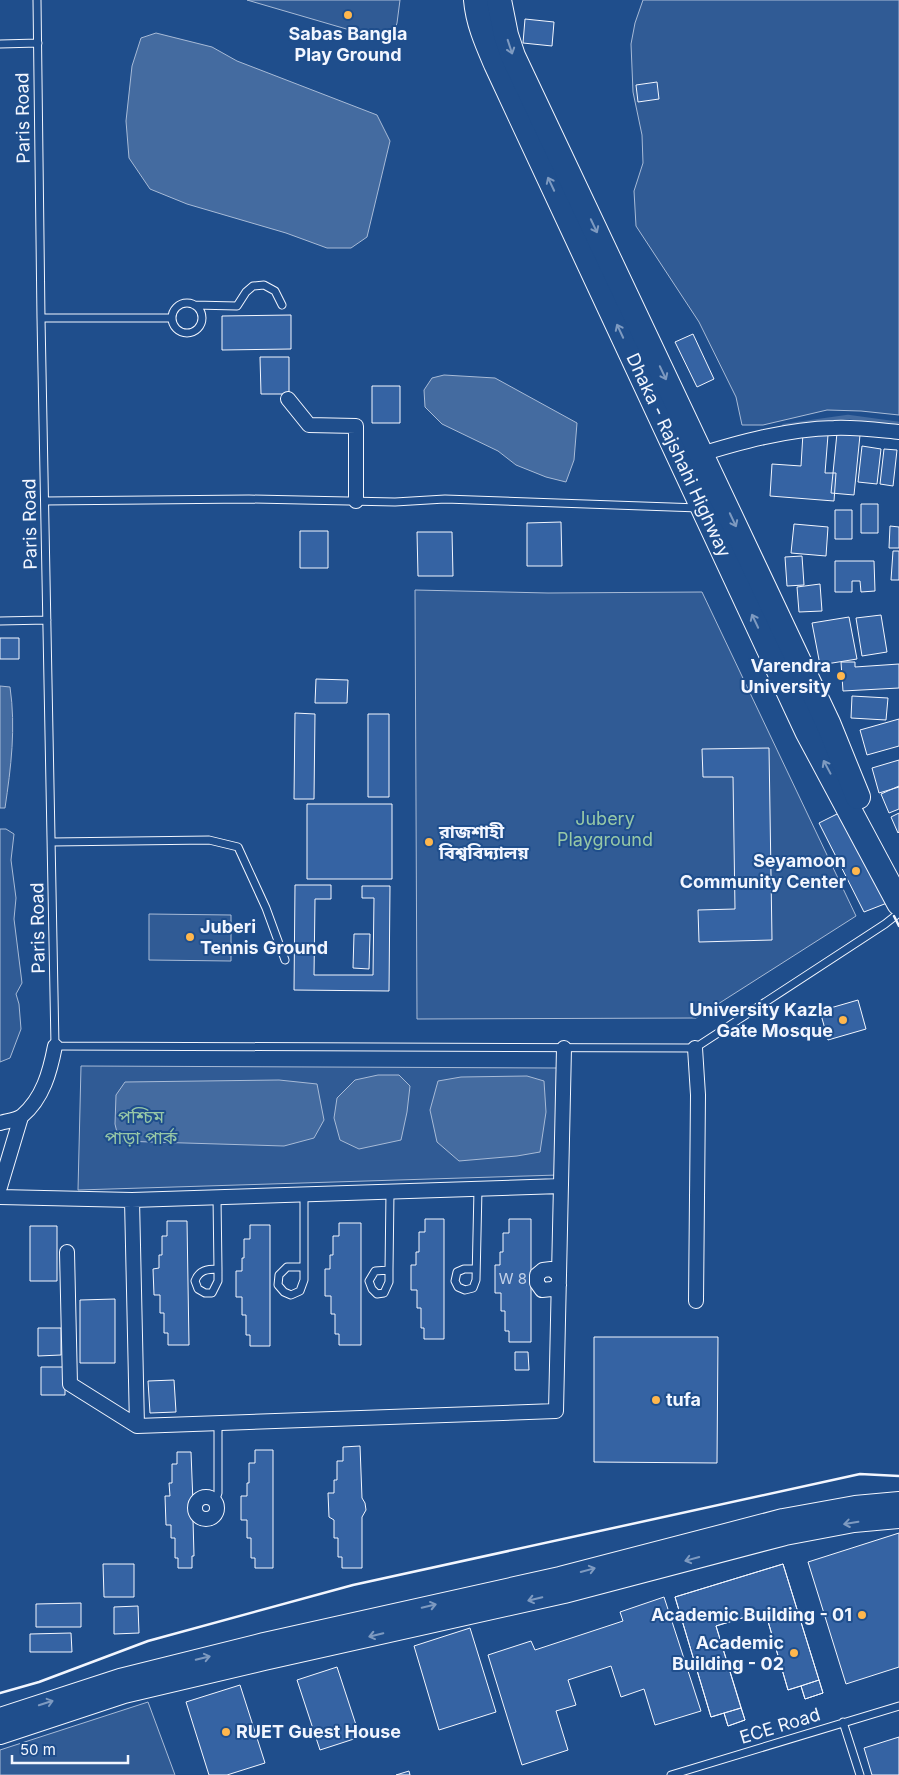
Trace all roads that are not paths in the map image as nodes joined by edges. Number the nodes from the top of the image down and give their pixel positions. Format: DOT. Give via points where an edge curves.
graph roads {
  1 [pos="37,0"];
  2 [pos="476,0"];
  3 [pos="499,0"];
  4 [pos="38,43"];
  5 [pos="0,44"];
  6 [pos="194,304"];
  7 [pos="282,305"];
  8 [pos="41,318"];
  9 [pos="172,318"];
  10 [pos="288,400"];
  11 [pos="899,432"];
  12 [pos="691,457"];
  13 [pos="44,501"];
  14 [pos="356,501"];
  15 [pos="702,508"];
  16 [pos="47,620"];
  17 [pos="0,621"];
  18 [pos="52,842"];
  19 [pos="899,901"];
  20 [pos="899,913"];
  21 [pos="285,960"];
  22 [pos="55,1046"];
  23 [pos="564,1048"];
  24 [pos="695,1048"];
  25 [pos="21,1117"];
  26 [pos="0,1123"];
  27 [pos="561,1186"];
  28 [pos="0,1187"];
  29 [pos="478,1190"];
  30 [pos="390,1192"];
  31 [pos="304,1195"];
  32 [pos="0,1197"];
  33 [pos="217,1198"];
  34 [pos="132,1200"];
  35 [pos="67,1252"];
  36 [pos="304,1267"];
  37 [pos="218,1269"];
  38 [pos="476,1269"];
  39 [pos="389,1270"];
  40 [pos="696,1301"];
  41 [pos="218,1423"];
  42 [pos="136,1426"];
  43 [pos="215,1501"];
  44 [pos="899,1502"];
  45 [pos="899,1518"];
  46 [pos="899,1706"];
  47 [pos="0,1718"];
  48 [pos="843,1722"];
  49 [pos="0,1734"];
  50 [pos="671,1775"];
  51 [pos="860,1775"];
  1 -- 4 [label="lane, Paris Road"];
  12 -- 2 [label="highway, Dhaka - Rajshahi Highway, one-way" via="496,64 483,33"];
  3 -- 12 [label="highway, Dhaka - Rajshahi Highway, one-way" via="513,56"];
  4 -- 5 [label="lane"];
  4 -- 8 [label="lane, Paris Road"];
  6 -- 7 [label="lane" via="237,306 253,286 264,285 275,291"];
  6 -- 9 [label="lane" via="179,305"];
  6 -- 9 [label="lane" via="202,317 196,330 182,332"];
  8 -- 9 [label="lane"];
  8 -- 13 [label="lane, Paris Road"];
  10 -- 14 [label="street" via="309,425 356,426"];
  11 -- 12 [label="street" via="835,428 776,434"];
  12 -- 15 [label="highway, Dhaka - Rajshahi Highway"];
  12 -- 19 [label="highway, Dhaka - Rajshahi Highway, one-way" via="828,723"];
  13 -- 14 [label="lane"];
  13 -- 16 [label="lane, Paris Road"];
  14 -- 15 [label="lane" via="445,499"];
  19 -- 15 [label="highway, Dhaka - Rajshahi Highway, one-way" via="808,731"];
  16 -- 17 [label="lane"];
  16 -- 18 [label="lane, Paris Road"];
  18 -- 21 [label="lane" via="209,840 238,847"];
  18 -- 22 [label="lane, Paris Road"];
  20 -- 24 [label="lane"];
  22 -- 23 [label="lane"];
  22 -- 25 [label="street" via="50,1074 38,1097"];
  23 -- 24 [label="lane"];
  23 -- 27 [label="street"];
  24 -- 40 [label="street" via="698,1095"];
  25 -- 26 [label="street"];
  25 -- 28 [label="street"];
  27 -- 29 [label="street"];
  27 -- 41 [label="street" via="556,1411"];
  29 -- 30 [label="street"];
  29 -- 38 [label="lane"];
  30 -- 31 [label="street"];
  30 -- 39 [label="lane"];
  31 -- 33 [label="street"];
  31 -- 36 [label="lane"];
  32 -- 34 [label="street"];
  33 -- 34 [label="street"];
  33 -- 37 [label="lane"];
  34 -- 42 [label="street"];
  35 -- 42 [label="street" via="70,1384"];
  36 -- 36 [label="lane" via="300,1291 291,1295 284,1292 278,1285 279,1275 288,1267"];
  41 -- 42 [label="street"];
  41 -- 43 [label="lane" via="218,1493"];
  47 -- 44 [label="main road, one-way" via="120,1679 264,1643 560,1577 783,1519"];
  45 -- 49 [label="main road, one-way" via="854,1522 785,1535 564,1593 133,1691"];
  46 -- 48 [label="lane, ECE Road"];
  48 -- 50 [label="lane, ECE Road"];
  48 -- 51 [label="lane"];
}
